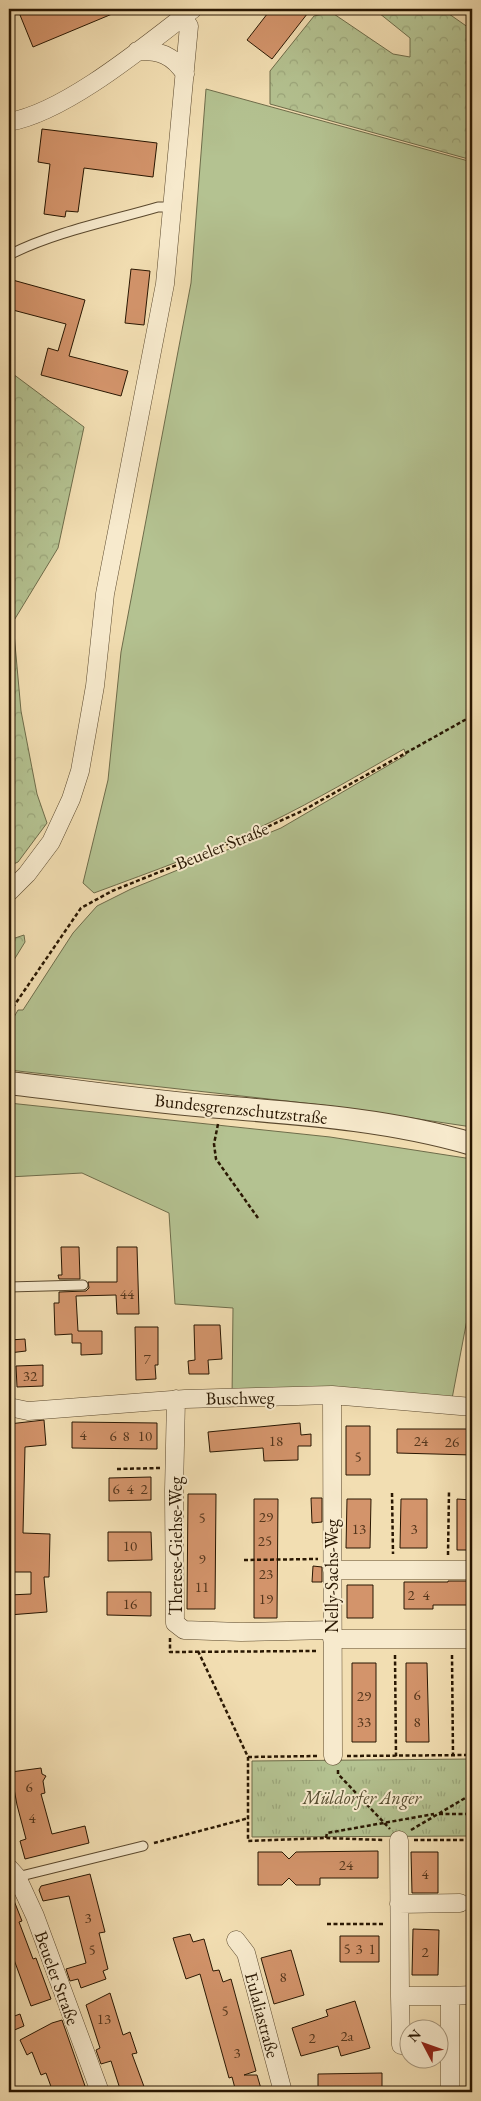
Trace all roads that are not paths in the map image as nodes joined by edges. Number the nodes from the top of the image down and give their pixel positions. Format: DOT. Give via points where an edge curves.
graph roads {
  1 [pos="188,13"];
  2 [pos="137,51"];
  3 [pos="185,74"];
  4 [pos="9,122"];
  5 [pos="172,207"];
  6 [pos="9,255"];
  7 [pos="9,892"];
  8 [pos="9,1083"];
  9 [pos="472,1144"];
  10 [pos="83,1285"];
  11 [pos="9,1287"];
  12 [pos="332,1395"];
  13 [pos="176,1399"];
  14 [pos="9,1406"];
  15 [pos="472,1407"];
  16 [pos="332,1565"];
  17 [pos="472,1570"];
  18 [pos="332,1634"];
  19 [pos="472,1639"];
  20 [pos="335,1756"];
  21 [pos="399,1834"];
  22 [pos="143,1846"];
  23 [pos="13,1872"];
  24 [pos="460,1903"];
  25 [pos="400,1904"];
  26 [pos="236,1940"];
  27 [pos="472,1995"];
  28 [pos="400,1996"];
  29 [pos="450,1996"];
  30 [pos="400,2018"];
  31 [pos="448,2018"];
  32 [pos="447,2068"];
  33 [pos="100,2092"];
  34 [pos="283,2092"];
  35 [pos="450,2092"];
  1 -- 2 [label="street"];
  1 -- 3 [label="street"];
  2 -- 3 [label="street" via="156,51 170,56"];
  2 -- 4 [label="street" via="68,97 40,112"];
  3 -- 5 [label="street"];
  5 -- 6 [label="lane" via="158,207 53,237"];
  5 -- 7 [label="street" via="161,310 112,550 95,686 80,771 51,842"];
  8 -- 9 [label="street, Bundesgrenzschutzstraße" via="273,1110 443,1135"];
  10 -- 11 [label="lane"];
  12 -- 13 [label="street, Buschweg"];
  12 -- 15 [label="street, Buschweg"];
  12 -- 16 [label="street, Nelly-Sachs-Weg"];
  13 -- 14 [label="street, Buschweg" via="28,1411"];
  13 -- 18 [label="street, Therese-Giehse-Weg" via="176,1623 184,1630"];
  16 -- 17 [label="street" via="393,1571"];
  16 -- 18 [label="street, Nelly-Sachs-Weg"];
  18 -- 19 [label="street, Therese-Giehse-Weg" via="395,1639"];
  18 -- 20 [label="street, Nelly-Sachs-Weg"];
  21 -- 25 [label="street"];
  22 -- 23 [label="lane"];
  23 -- 33 [label="street, Beueler Straße" via="35,1916"];
  24 -- 25 [label="street"];
  25 -- 28 [label="street"];
  26 -- 34 [label="street, Eulaliastraße" via="246,1953"];
  27 -- 29 [label="street"];
  28 -- 29 [label="street"];
  28 -- 30 [label="street"];
  29 -- 31 [label="street"];
  32 -- 35 [label="street"];
}
